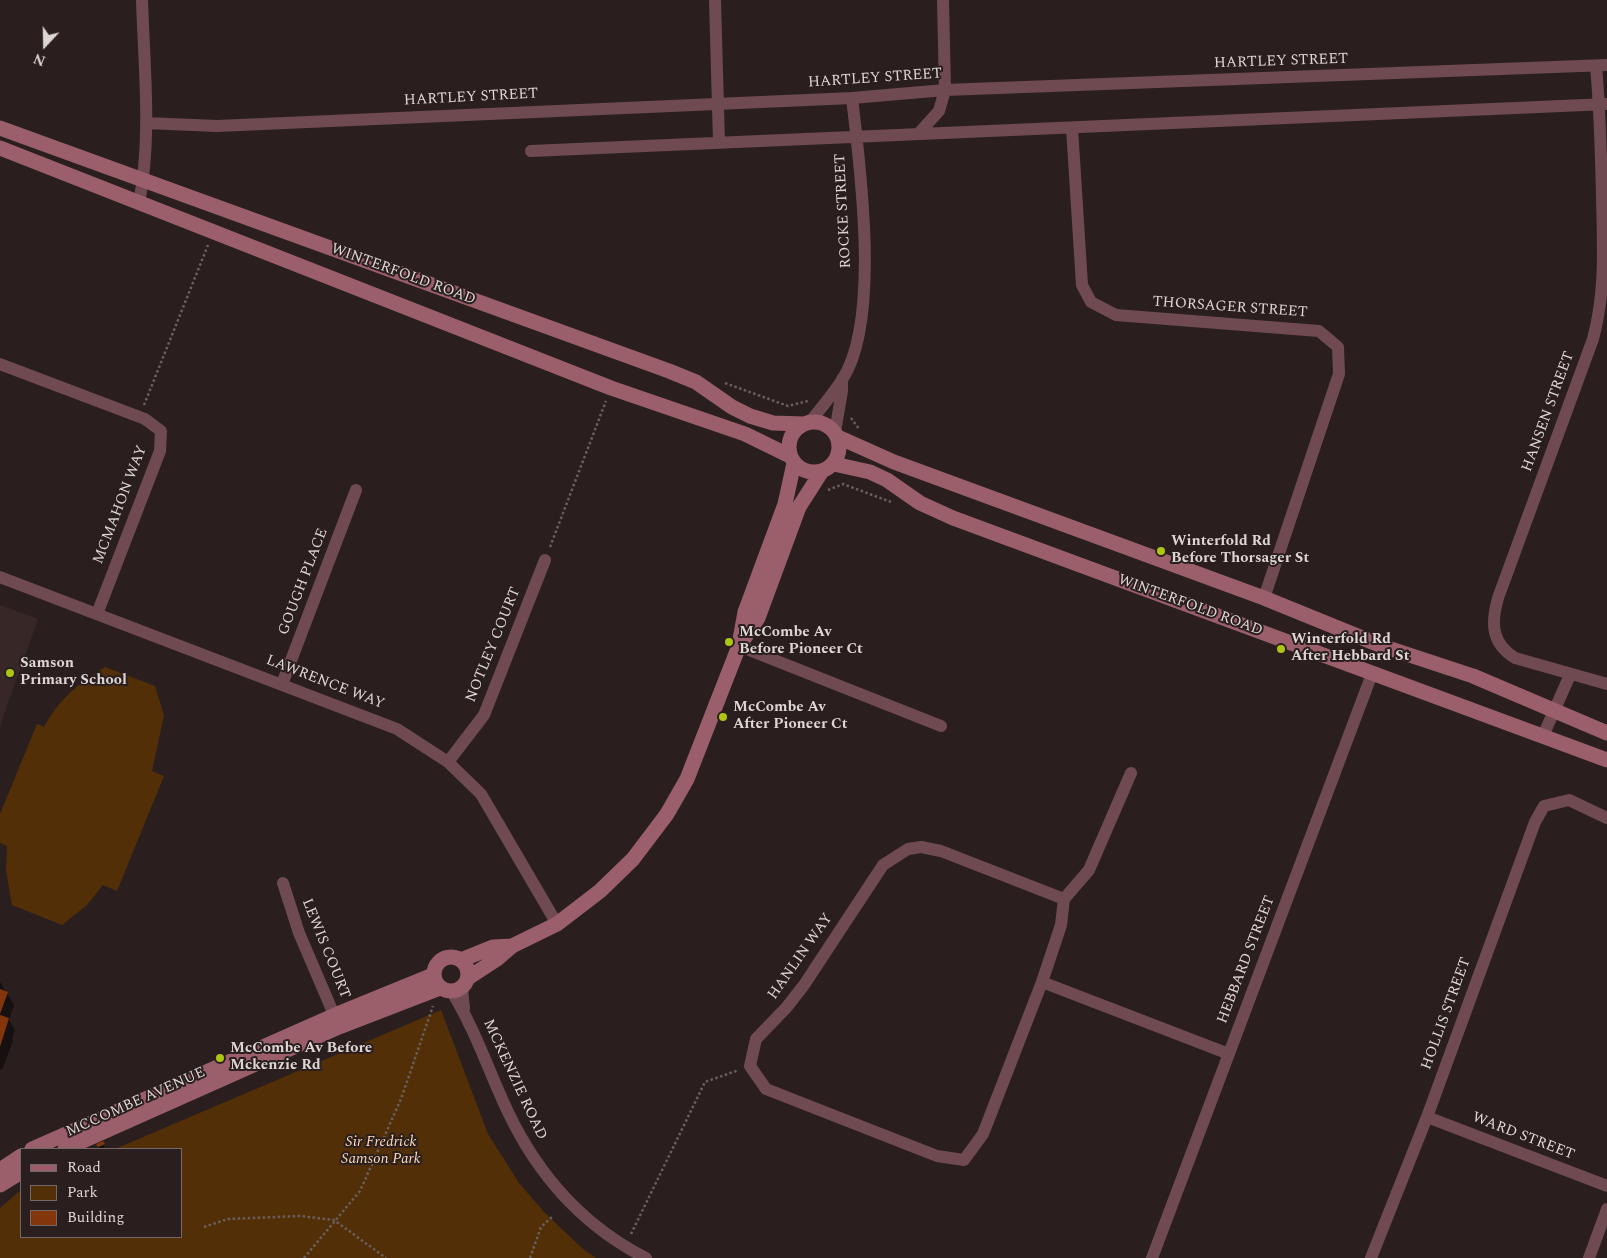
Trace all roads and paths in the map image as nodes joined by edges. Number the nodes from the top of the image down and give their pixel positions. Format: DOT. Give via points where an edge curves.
graph roads {
  1 [pos="142,0"];
  2 [pos="715,0"];
  3 [pos="943,0"];
  4 [pos="1601,66"];
  5 [pos="945,90"];
  6 [pos="852,98"];
  7 [pos="718,103"];
  8 [pos="1603,104"];
  9 [pos="146,123"];
  10 [pos="0,128"];
  11 [pos="1072,128"];
  12 [pos="919,133"];
  13 [pos="856,135"];
  14 [pos="719,142"];
  15 [pos="0,148"];
  16 [pos="531,150"];
  17 [pos="143,180"];
  18 [pos="139,203"];
  19 [pos="213,232"];
  20 [pos="0,364"];
  21 [pos="842,379"];
  22 [pos="723,382"];
  23 [pos="611,388"];
  24 [pos="814,400"];
  25 [pos="139,416"];
  26 [pos="806,423"];
  27 [pos="836,435"];
  28 [pos="792,459"];
  29 [pos="828,468"];
  30 [pos="356,490"];
  31 [pos="821,492"];
  32 [pos="896,504"];
  33 [pos="545,560"];
  34 [pos="0,577"];
  35 [pos="1264,598"];
  36 [pos="97,614"];
  37 [pos="739,646"];
  38 [pos="1372,674"];
  39 [pos="1570,675"];
  40 [pos="282,684"];
  41 [pos="1607,684"];
  42 [pos="1554,710"];
  43 [pos="941,726"];
  44 [pos="1607,733"];
  45 [pos="1543,736"];
  46 [pos="1607,760"];
  47 [pos="448,762"];
  48 [pos="1131,773"];
  49 [pos="1607,818"];
  50 [pos="283,883"];
  51 [pos="1064,899"];
  52 [pos="557,924"];
  53 [pos="512,946"];
  54 [pos="461,960"];
  55 [pos="1042,982"];
  56 [pos="451,984"];
  57 [pos="433,1006"];
  58 [pos="337,1021"];
  59 [pos="1230,1054"];
  60 [pos="750,1066"];
  61 [pos="1426,1117"];
  62 [pos="34,1148"];
  63 [pos="67,1148"];
  64 [pos="20,1157"];
  65 [pos="0,1170"];
  66 [pos="20,1173"];
  67 [pos="0,1185"];
  68 [pos="1607,1186"];
  69 [pos="1607,1209"];
  70 [pos="553,1216"];
  71 [pos="334,1220"];
  72 [pos="204,1227"];
  73 [pos="624,1247"];
  74 [pos="304,1258"];
  75 [pos="386,1258"];
  76 [pos="530,1258"];
  77 [pos="646,1258"];
  78 [pos="1152,1258"];
  79 [pos="1371,1258"];
  80 [pos="1589,1258"];
  1 -- 9 [label="street"];
  2 -- 7 [label="street"];
  3 -- 5 [label="street"];
  4 -- 5 [label="street, HARTLEY STREET"];
  4 -- 8 [label="street, HANSEN STREET"];
  5 -- 6 [label="street, HARTLEY STREET"];
  5 -- 12 [label="street" via="939,111"];
  6 -- 7 [label="street, HARTLEY STREET"];
  6 -- 13 [label="street, ROCKE STREET"];
  7 -- 9 [label="street, HARTLEY STREET" via="217,126"];
  7 -- 14 [label="street"];
  8 -- 11 [label="street"];
  8 -- 39 [label="street, HANSEN STREET" via="1604,279 1597,323 1498,598 1492,624 1494,635 1506,653"];
  9 -- 17 [label="street"];
  10 -- 17 [label="main road, WINTERFOLD ROAD"];
  11 -- 12 [label="street"];
  11 -- 35 [label="street, THORSAGER STREET" via="1082,285 1091,302 1116,315 1319,331 1338,347 1339,374"];
  12 -- 13 [label="street"];
  13 -- 14 [label="street"];
  13 -- 21 [label="street, ROCKE STREET" via="865,241 864,281 858,337"];
  14 -- 16 [label="street"];
  15 -- 18 [label="main road, WINTERFOLD ROAD"];
  17 -- 18 [label="street"];
  17 -- 26 [label="main road, WINTERFOLD ROAD" via="669,371 696,382 750,416 773,423"];
  18 -- 19 [label="main road, WINTERFOLD ROAD"];
  19 -- 23 [label="main road, WINTERFOLD ROAD"];
  19 -- 25 [label="path"];
  20 -- 25 [label="street, MCMAHON WAY"];
  21 -- 26 [label="street, ROCKE STREET"];
  21 -- 27 [label="street, ROCKE STREET"];
  22 -- 24 [label="path" via="788,406"];
  23 -- 28 [label="main road, WINTERFOLD ROAD" via="745,434"];
  23 -- 33 [label="path"];
  25 -- 36 [label="street, MCMAHON WAY" via="161,431 160,451"];
  26 -- 27 [label="main road" via="824,424"];
  26 -- 28 [label="main road" via="796,428 789,441"];
  27 -- 29 [label="main road" via="839,450"];
  27 -- 35 [label="main road" via="894,462"];
  28 -- 29 [label="main road" via="807,471"];
  28 -- 37 [label="main road, MCCOMBE AVENUE" via="785,504 745,612"];
  29 -- 37 [label="main road, MCCOMBE AVENUE" via="799,507 758,618"];
  29 -- 38 [label="main road, WINTERFOLD ROAD" via="870,472 920,503 953,518"];
  30 -- 40 [label="street, GOUGH PLACE"];
  31 -- 32 [label="path" via="843,484"];
  33 -- 47 [label="street, NOTLEY COURT" via="484,715"];
  34 -- 36 [label="street, LAWRENCE WAY"];
  35 -- 42 [label="main road" via="1382,646 1473,676"];
  36 -- 40 [label="street, LAWRENCE WAY"];
  37 -- 43 [label="street"];
  37 -- 52 [label="main road, MCCOMBE AVENUE" via="678,798 646,844 618,875"];
  38 -- 45 [label="main road, WINTERFOLD ROAD"];
  38 -- 59 [label="street, HEBBARD STREET"];
  39 -- 41 [label="street, HANSEN STREET"];
  39 -- 42 [label="street"];
  40 -- 47 [label="street, LAWRENCE WAY" via="397,729"];
  42 -- 44 [label="main road"];
  42 -- 45 [label="street"];
  45 -- 46 [label="main road, WINTERFOLD ROAD"];
  47 -- 52 [label="street, LAWRENCE WAY" via="481,794"];
  48 -- 51 [label="street" via="1089,870"];
  49 -- 61 [label="street, HOLLIS STREET" via="1569,800 1544,806 1535,822"];
  50 -- 58 [label="street, LEWIS COURT" via="299,933"];
  51 -- 55 [label="street" via="1061,925"];
  51 -- 60 [label="street, HANLIN WAY" via="941,851 921,847 894,856 883,865 804,985 756,1039"];
  52 -- 53 [label="main road, MCCOMBE AVENUE"];
  53 -- 54 [label="main road, MCCOMBE AVENUE" via="492,947"];
  53 -- 56 [label="main road, MCCOMBE AVENUE" via="497,960"];
  54 -- 56 [label="main road" via="466,966"];
  54 -- 56 [label="main road, MCCOMBE AVENUE" via="444,958 437,964"];
  55 -- 59 [label="street"];
  55 -- 60 [label="street" via="983,1134 964,1160 937,1156 766,1089"];
  56 -- 58 [label="main road, MCCOMBE AVENUE"];
  56 -- 73 [label="street, MCKENZIE ROAD" via="527,1149 569,1204"];
  57 -- 71 [label="path" via="401,1099 360,1191"];
  58 -- 62 [label="main road, MCCOMBE AVENUE"];
  58 -- 63 [label="main road, MCCOMBE AVENUE"];
  59 -- 78 [label="street, HEBBARD STREET"];
  60 -- 73 [label="path" via="705,1082"];
  61 -- 68 [label="street, WARD STREET"];
  61 -- 79 [label="street, HOLLIS STREET"];
  64 -- 65 [label="main road"];
  66 -- 67 [label="main road"];
  69 -- 80 [label="street"];
  70 -- 76 [label="path" via="541,1227"];
  71 -- 72 [label="path" via="300,1216 228,1219"];
  71 -- 74 [label="path"];
  71 -- 75 [label="path"];
  73 -- 77 [label="street, MCKENZIE ROAD"];
}
